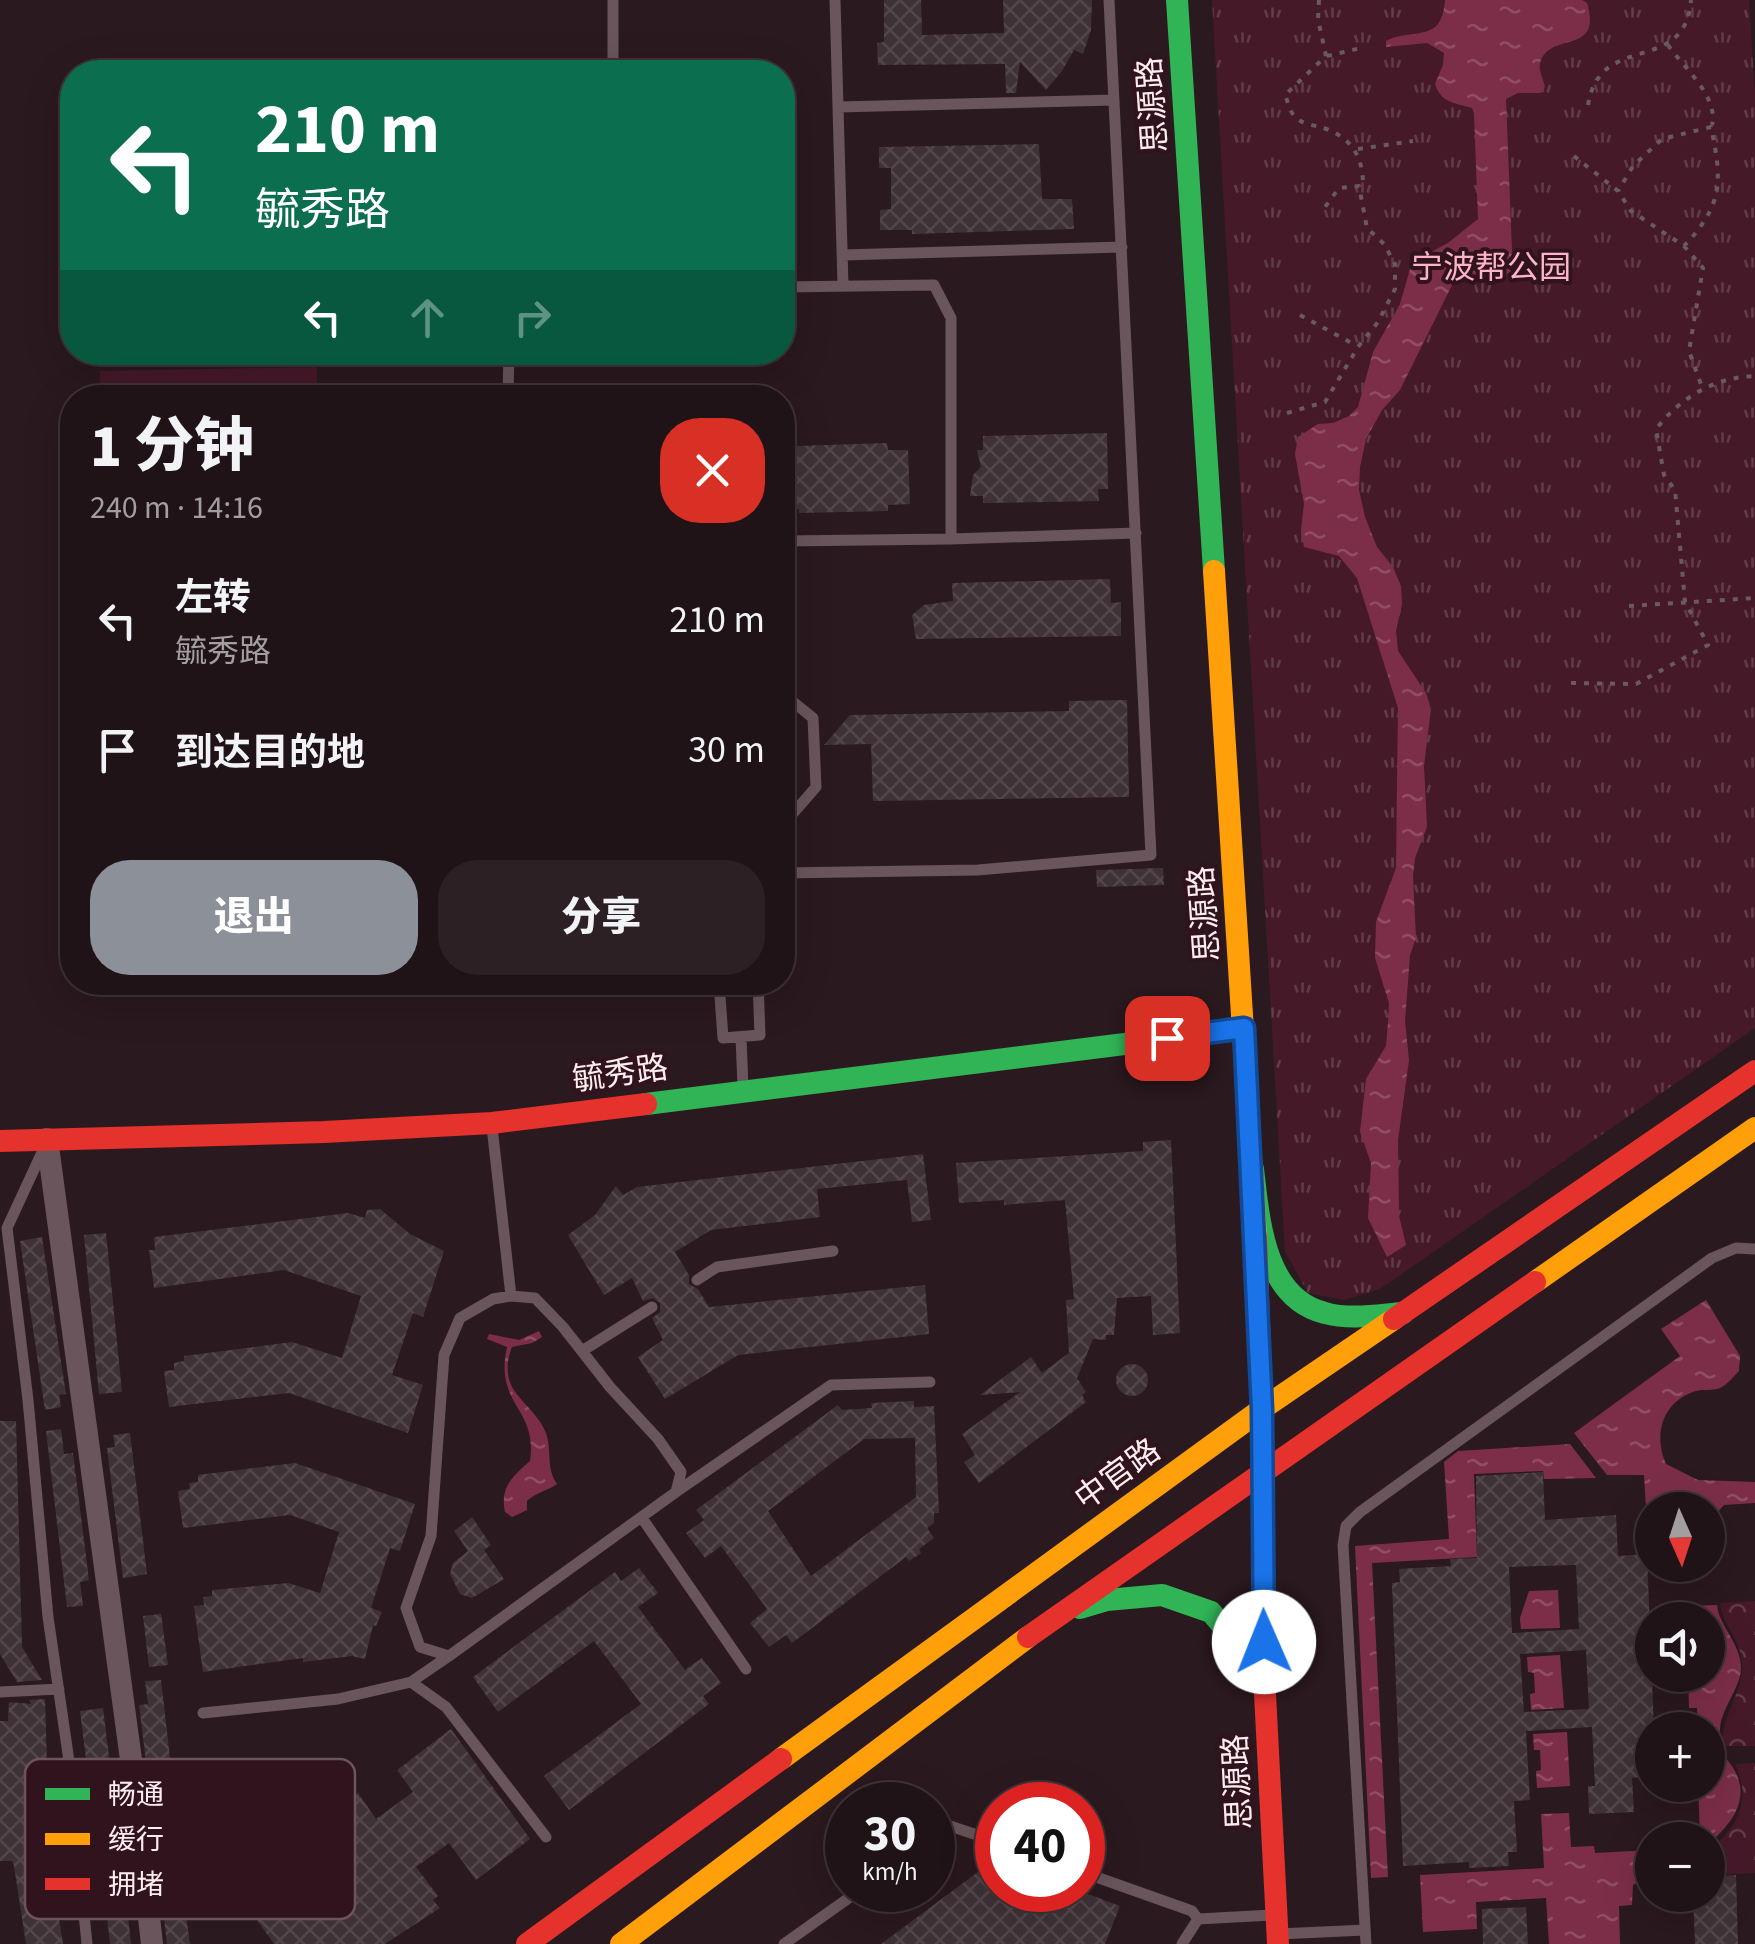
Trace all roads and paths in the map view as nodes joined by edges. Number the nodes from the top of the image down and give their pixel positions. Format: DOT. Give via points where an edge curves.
graph roads {
  1 [pos="613,0"];
  2 [pos="835,0"];
  3 [pos="1110,0"];
  4 [pos="1177,0"];
  5 [pos="1319,0"];
  6 [pos="1690,0"];
  7 [pos="1668,44"];
  8 [pos="1361,48"];
  9 [pos="1326,56"];
  10 [pos="613,60"];
  11 [pos="1114,100"];
  12 [pos="1588,105"];
  13 [pos="838,107"];
  14 [pos="1711,126"];
  15 [pos="1412,141"];
  16 [pos="1356,149"];
  17 [pos="1574,156"];
  18 [pos="1359,186"];
  19 [pos="1618,190"];
  20 [pos="1322,211"];
  21 [pos="1684,246"];
  22 [pos="1122,247"];
  23 [pos="842,255"];
  24 [pos="843,285"];
  25 [pos="795,287"];
  26 [pos="1300,315"];
  27 [pos="1358,347"];
  28 [pos="1755,376"];
  29 [pos="1703,390"];
  30 [pos="1287,414"];
  31 [pos="1136,534"];
  32 [pos="951,539"];
  33 [pos="795,541"];
  34 [pos="1755,598"];
  35 [pos="1686,602"];
  36 [pos="1629,606"];
  37 [pos="1571,683"];
  38 [pos="795,703"];
  39 [pos="795,811"];
  40 [pos="795,872"];
  41 [pos="720,995"];
  42 [pos="758,995"];
  43 [pos="1244,1028"];
  44 [pos="740,1037"];
  45 [pos="1755,1071"];
  46 [pos="743,1090"];
  47 [pos="492,1123"];
  48 [pos="1755,1128"];
  49 [pos="48,1139"];
  50 [pos="0,1141"];
  51 [pos="1725,1151"];
  52 [pos="1755,1153"];
  53 [pos="1252,1168"];
  54 [pos="1755,1249"];
  55 [pos="833,1251"];
  56 [pos="697,1280"];
  57 [pos="511,1296"];
  58 [pos="652,1307"];
  59 [pos="1403,1313"];
  60 [pos="582,1351"];
  61 [pos="930,1382"];
  62 [pos="1262,1409"];
  63 [pos="1260,1475"];
  64 [pos="676,1492"];
  65 [pos="642,1518"];
  66 [pos="1059,1614"];
  67 [pos="449,1656"];
  68 [pos="746,1669"];
  69 [pos="1264,1675"];
  70 [pos="411,1682"];
  71 [pos="59,1689"];
  72 [pos="0,1692"];
  73 [pos="203,1713"];
  74 [pos="67,1759"];
  75 [pos="131,1759"];
  76 [pos="546,1837"];
  77 [pos="1105,1880"];
  78 [pos="829,1912"];
  79 [pos="84,1919"];
  80 [pos="149,1919"];
  81 [pos="1198,1919"];
  82 [pos="1277,1931"];
  83 [pos="801,1932"];
  84 [pos="1365,1937"];
  85 [pos="87,1944"];
  86 [pos="152,1944"];
  87 [pos="526,1944"];
  88 [pos="622,1944"];
  89 [pos="784,1944"];
  90 [pos="810,1944"];
  91 [pos="1182,1944"];
  1 -- 10 [label="lane"];
  2 -- 13 [label="lane"];
  3 -- 11 [label="lane"];
  4 -- 43 [label="main road, 思源路"];
  5 -- 9 [label="path"];
  6 -- 7 [label="path" via="1689,17"];
  7 -- 12 [label="path" via="1608,65 1591,86"];
  7 -- 14 [label="path" via="1694,76 1714,116"];
  8 -- 9 [label="path"];
  9 -- 16 [label="path" via="1285,95 1294,116"];
  11 -- 13 [label="lane"];
  11 -- 22 [label="lane"];
  13 -- 23 [label="lane"];
  14 -- 19 [label="path" via="1662,139"];
  14 -- 21 [label="path" via="1719,190 1710,214"];
  15 -- 16 [label="path"];
  16 -- 18 [label="path"];
  17 -- 19 [label="path"];
  18 -- 20 [label="path" via="1339,188"];
  18 -- 27 [label="path" via="1367,228 1395,264 1395,289"];
  19 -- 21 [label="path" via="1631,211"];
  21 -- 29 [label="path" via="1703,268 1689,350"];
  22 -- 23 [label="lane"];
  22 -- 31 [label="lane"];
  23 -- 24 [label="lane"];
  24 -- 25 [label="lane"];
  24 -- 32 [label="lane" via="934,285 951,318"];
  26 -- 27 [label="path"];
  27 -- 30 [label="path" via="1324,402"];
  28 -- 29 [label="path" via="1735,376"];
  29 -- 35 [label="path" via="1671,410 1656,429 1664,475 1675,490"];
  31 -- 32 [label="lane"];
  31 -- 40 [label="lane" via="1152,855 978,870"];
  32 -- 33 [label="lane"];
  34 -- 35 [label="path"];
  35 -- 36 [label="path"];
  35 -- 37 [label="path" via="1708,644 1636,684"];
  38 -- 39 [label="lane" via="813,718 816,787"];
  41 -- 44 [label="lane" via="723,1038"];
  42 -- 44 [label="lane" via="760,1035"];
  43 -- 46 [label="main road, 毓秀路"];
  43 -- 53 [label="main road, 思源路"];
  44 -- 46 [label="lane"];
  45 -- 59 [label="main road, 中官路"];
  46 -- 47 [label="main road, 毓秀路"];
  47 -- 49 [label="main road, 毓秀路"];
  47 -- 57 [label="lane"];
  48 -- 51 [label="main road"];
  49 -- 50 [label="main road, 毓秀路"];
  49 -- 71 [label="lane" via="7,1228"];
  49 -- 75 [label="street"];
  51 -- 52 [label="main road"];
  51 -- 63 [label="main road"];
  53 -- 59 [label="main road" via="1262,1237 1287,1291 1331,1314"];
  53 -- 62 [label="main road, 思源路"];
  54 -- 84 [label="lane" via="1712,1258 1346,1526"];
  55 -- 56 [label="lane" via="717,1267"];
  57 -- 60 [label="lane" via="535,1298"];
  57 -- 67 [label="lane" via="493,1298 460,1318 444,1355 432,1536 406,1608 420,1647"];
  58 -- 60 [label="lane"];
  59 -- 62 [label="main road, 中官路"];
  60 -- 64 [label="lane" via="682,1472"];
  61 -- 64 [label="lane" via="831,1385"];
  62 -- 63 [label="main road, 思源路"];
  62 -- 87 [label="main road, 中官路"];
  63 -- 66 [label="main road"];
  63 -- 69 [label="main road, 思源路"];
  64 -- 65 [label="lane"];
  65 -- 67 [label="lane"];
  65 -- 68 [label="lane"];
  66 -- 69 [label="main road" via="1107,1600 1162,1595 1211,1612"];
  66 -- 88 [label="main road"];
  67 -- 70 [label="lane"];
  69 -- 82 [label="main road, 思源路"];
  70 -- 73 [label="lane" via="338,1699"];
  70 -- 76 [label="lane" via="446,1707"];
  71 -- 72 [label="lane"];
  71 -- 74 [label="lane"];
  77 -- 81 [label="lane" via="1192,1911"];
  78 -- 83 [label="lane"];
  79 -- 85 [label="lane"];
  80 -- 86 [label="street"];
  81 -- 82 [label="lane"];
  81 -- 91 [label="lane"];
  82 -- 84 [label="lane"];
  83 -- 89 [label="lane"];
  83 -- 90 [label="lane"];
}
